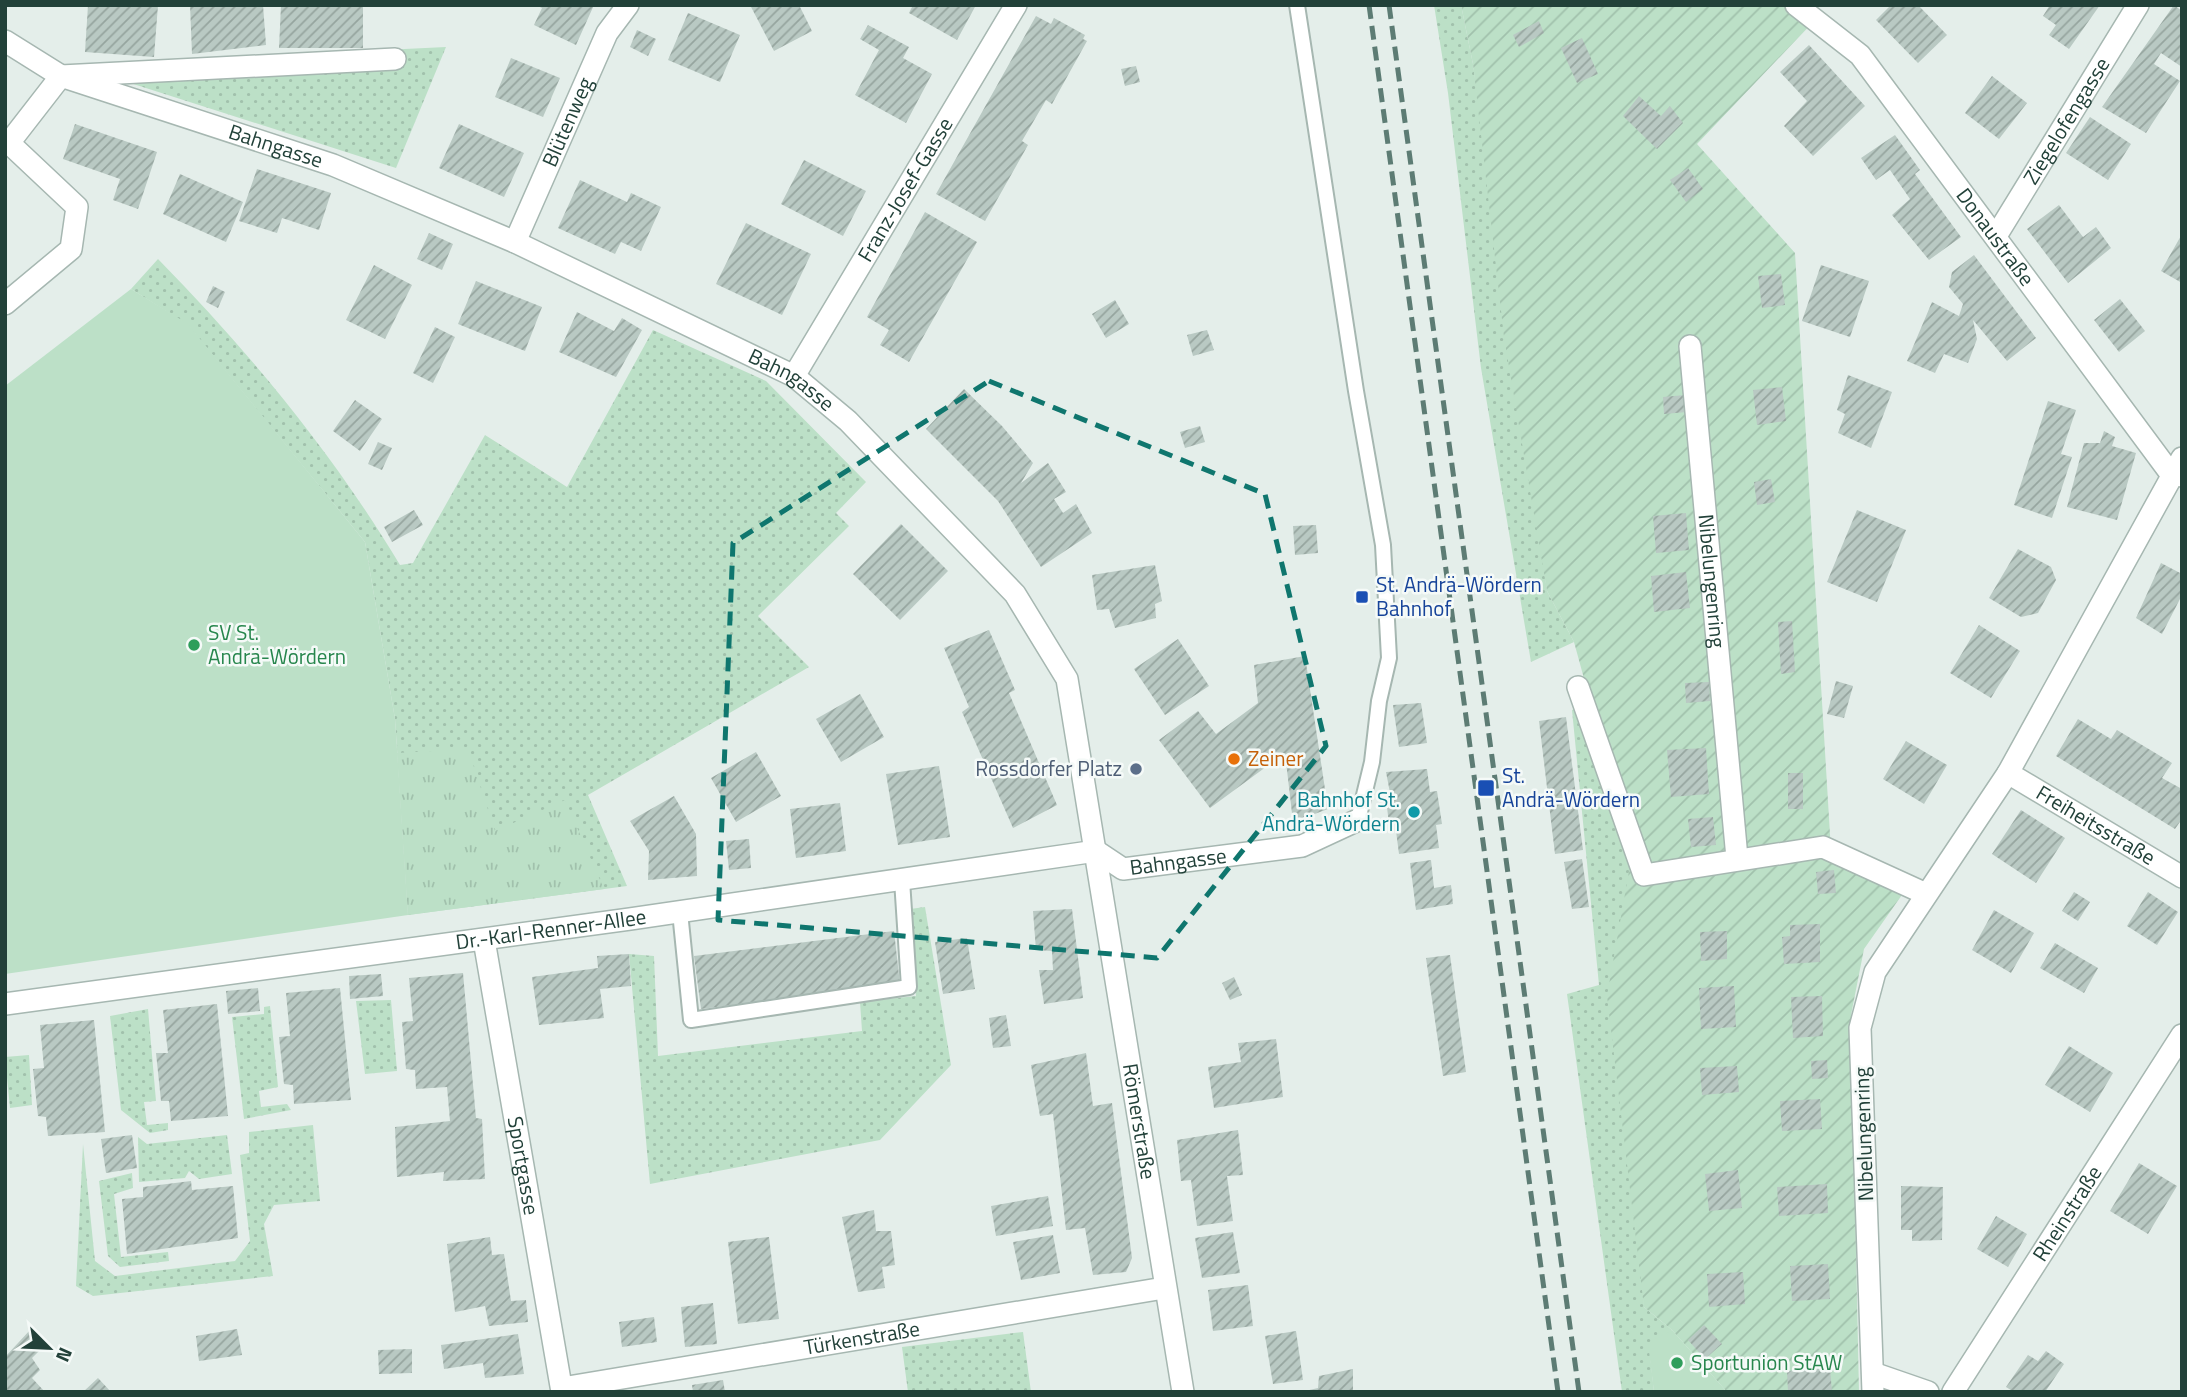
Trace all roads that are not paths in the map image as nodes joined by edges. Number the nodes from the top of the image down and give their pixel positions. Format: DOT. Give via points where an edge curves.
graph roads {
  1 [pos="628,5"];
  2 [pos="1016,5"];
  3 [pos="1297,5"];
  4 [pos="1797,5"];
  5 [pos="2138,5"];
  6 [pos="5,41"];
  7 [pos="395,59"];
  8 [pos="61,76"];
  9 [pos="1996,236"];
  10 [pos="515,242"];
  11 [pos="5,304"];
  12 [pos="1690,345"];
  13 [pos="794,376"];
  14 [pos="2178,469"];
  15 [pos="1578,687"];
  16 [pos="2008,773"];
  17 [pos="1358,820"];
  18 [pos="1096,852"];
  19 [pos="1737,858"];
  20 [pos="2182,877"];
  21 [pos="902,880"];
  22 [pos="1926,894"];
  23 [pos="680,912"];
  24 [pos="484,940"];
  25 [pos="5,1004"];
  26 [pos="2182,1035"];
  27 [pos="1164,1288"];
  28 [pos="1873,1382"];
  29 [pos="562,1390"];
  30 [pos="1183,1392"];
  31 [pos="1928,1392"];
  32 [pos="1953,1392"];
  1 -- 10 [label="street, Blütenweg" via="607,33"];
  2 -- 13 [label="street, Franz-Josef-Gasse"];
  3 -- 17 [label="lane" via="1383,545 1389,658"];
  4 -- 9 [label="street, Donaustraße" via="1860,55"];
  5 -- 9 [label="street, Ziegelofengasse"];
  6 -- 8 [label="street, Bahngasse"];
  7 -- 8 [label="street"];
  8 -- 10 [label="street, Bahngasse" via="333,164"];
  8 -- 11 [label="street" via="9,144 77,207 71,249"];
  9 -- 14 [label="street, Donaustraße"];
  10 -- 13 [label="street, Bahngasse"];
  12 -- 19 [label="street, Nibelungenring"];
  13 -- 18 [label="street, Bahngasse" via="848,421 1015,594 1067,679"];
  14 -- 16 [label="street, Nibelungenring"];
  15 -- 19 [label="street" via="1644,875"];
  16 -- 20 [label="street, Freiheitsstraße"];
  16 -- 22 [label="street, Nibelungenring"];
  17 -- 18 [label="street, Bahngasse" via="1302,846 1123,869"];
  18 -- 21 [label="street, Dr.-Karl-Renner-Allee"];
  18 -- 27 [label="street, Römerstraße"];
  19 -- 22 [label="street" via="1823,846"];
  21 -- 23 [label="street, Dr.-Karl-Renner-Allee"];
  21 -- 23 [label="lane" via="909,987 691,1020"];
  22 -- 28 [label="street, Nibelungenring" via="1875,972 1860,1028"];
  23 -- 24 [label="street, Dr.-Karl-Renner-Allee"];
  24 -- 25 [label="street, Dr.-Karl-Renner-Allee"];
  24 -- 29 [label="street, Sportgasse"];
  26 -- 32 [label="street, Rheinstraße"];
  27 -- 29 [label="street, Türkenstraße"];
  27 -- 30 [label="street, Römerstraße"];
  28 -- 31 [label="street"];
}
